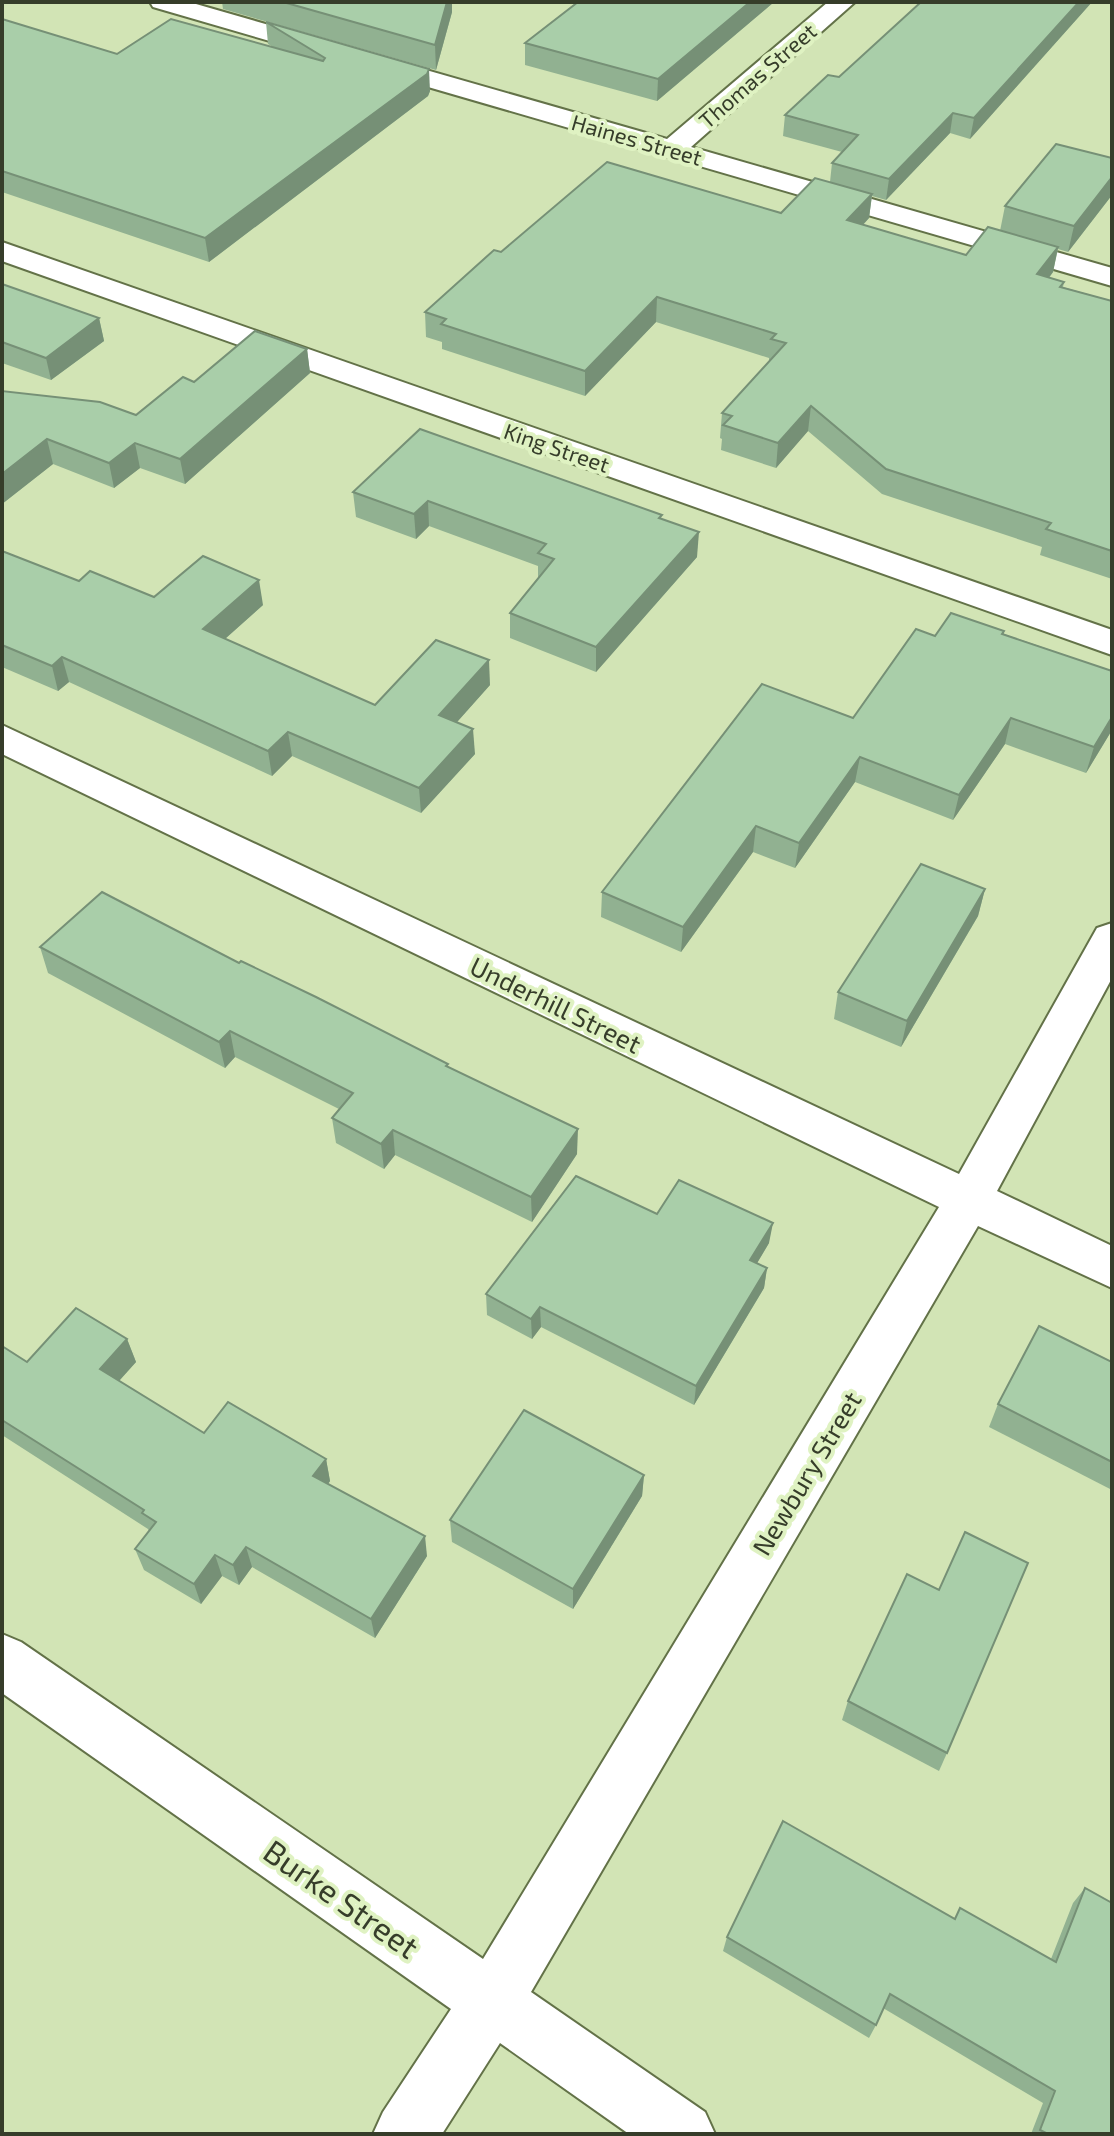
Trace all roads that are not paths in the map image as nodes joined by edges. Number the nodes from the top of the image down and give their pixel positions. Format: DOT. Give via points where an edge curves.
graph roads {
  1 [pos="162,2"];
  2 [pos="843,2"];
  3 [pos="672,149"];
  4 [pos="2,251"];
  5 [pos="1112,277"];
  6 [pos="1112,643"];
  7 [pos="2,738"];
  8 [pos="1112,939"];
  9 [pos="967,1202"];
  10 [pos="1112,1268"];
  11 [pos="2,1661"];
  12 [pos="491,2002"];
  13 [pos="405,2134"];
  14 [pos="683,2134"];
  1 -- 3 [label="street, Haines Street"];
  2 -- 3 [label="street, Thomas Street"];
  3 -- 5 [label="street, Haines Street"];
  4 -- 6 [label="street, King Street"];
  7 -- 9 [label="street, Underhill Street"];
  8 -- 9 [label="street, Newbury Street"];
  9 -- 10 [label="street, Underhill Street"];
  9 -- 12 [label="street, Newbury Street"];
  11 -- 12 [label="street, Burke Street"];
  12 -- 13 [label="street, Newbury Street"];
  12 -- 14 [label="street, Burke Street"];
}
